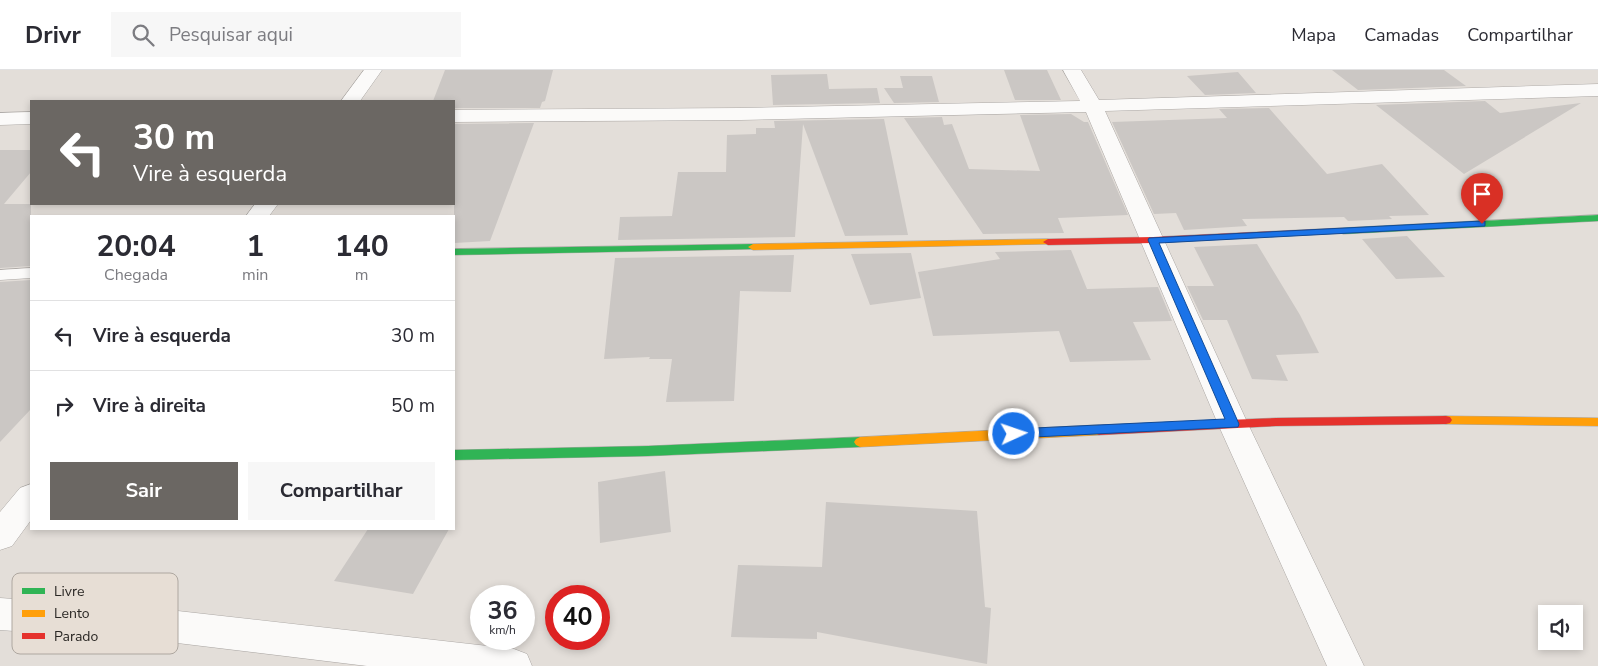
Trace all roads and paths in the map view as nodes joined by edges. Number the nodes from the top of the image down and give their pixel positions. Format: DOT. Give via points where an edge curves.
graph roads {
  1 [pos="373,70"];
  2 [pos="1072,70"];
  3 [pos="1598,90"];
  4 [pos="351,100"];
  5 [pos="1094,108"];
  6 [pos="455,116"];
  7 [pos="30,118"];
  8 [pos="0,119"];
  9 [pos="266,205"];
  10 [pos="258,215"];
  11 [pos="1598,218"];
  12 [pos="1152,240"];
  13 [pos="455,252"];
  14 [pos="30,273"];
  15 [pos="0,275"];
  16 [pos="1598,422"];
  17 [pos="1233,424"];
  18 [pos="455,455"];
  19 [pos="30,498"];
  20 [pos="0,536"];
  21 [pos="178,627"];
  22 [pos="514,666"];
  23 [pos="1346,666"];
  1 -- 4 [label="street"];
  2 -- 5 [label="street"];
  3 -- 5 [label="street"];
  5 -- 6 [label="street"];
  5 -- 12 [label="street"];
  7 -- 8 [label="street"];
  9 -- 10 [label="street"];
  11 -- 12 [label="street"];
  12 -- 13 [label="street"];
  12 -- 17 [label="street"];
  14 -- 15 [label="lane"];
  16 -- 17 [label="street" via="1490,420"];
  17 -- 18 [label="street" via="586,454"];
  17 -- 23 [label="street"];
  19 -- 20 [label="street"];
  21 -- 22 [label="street"];
}
